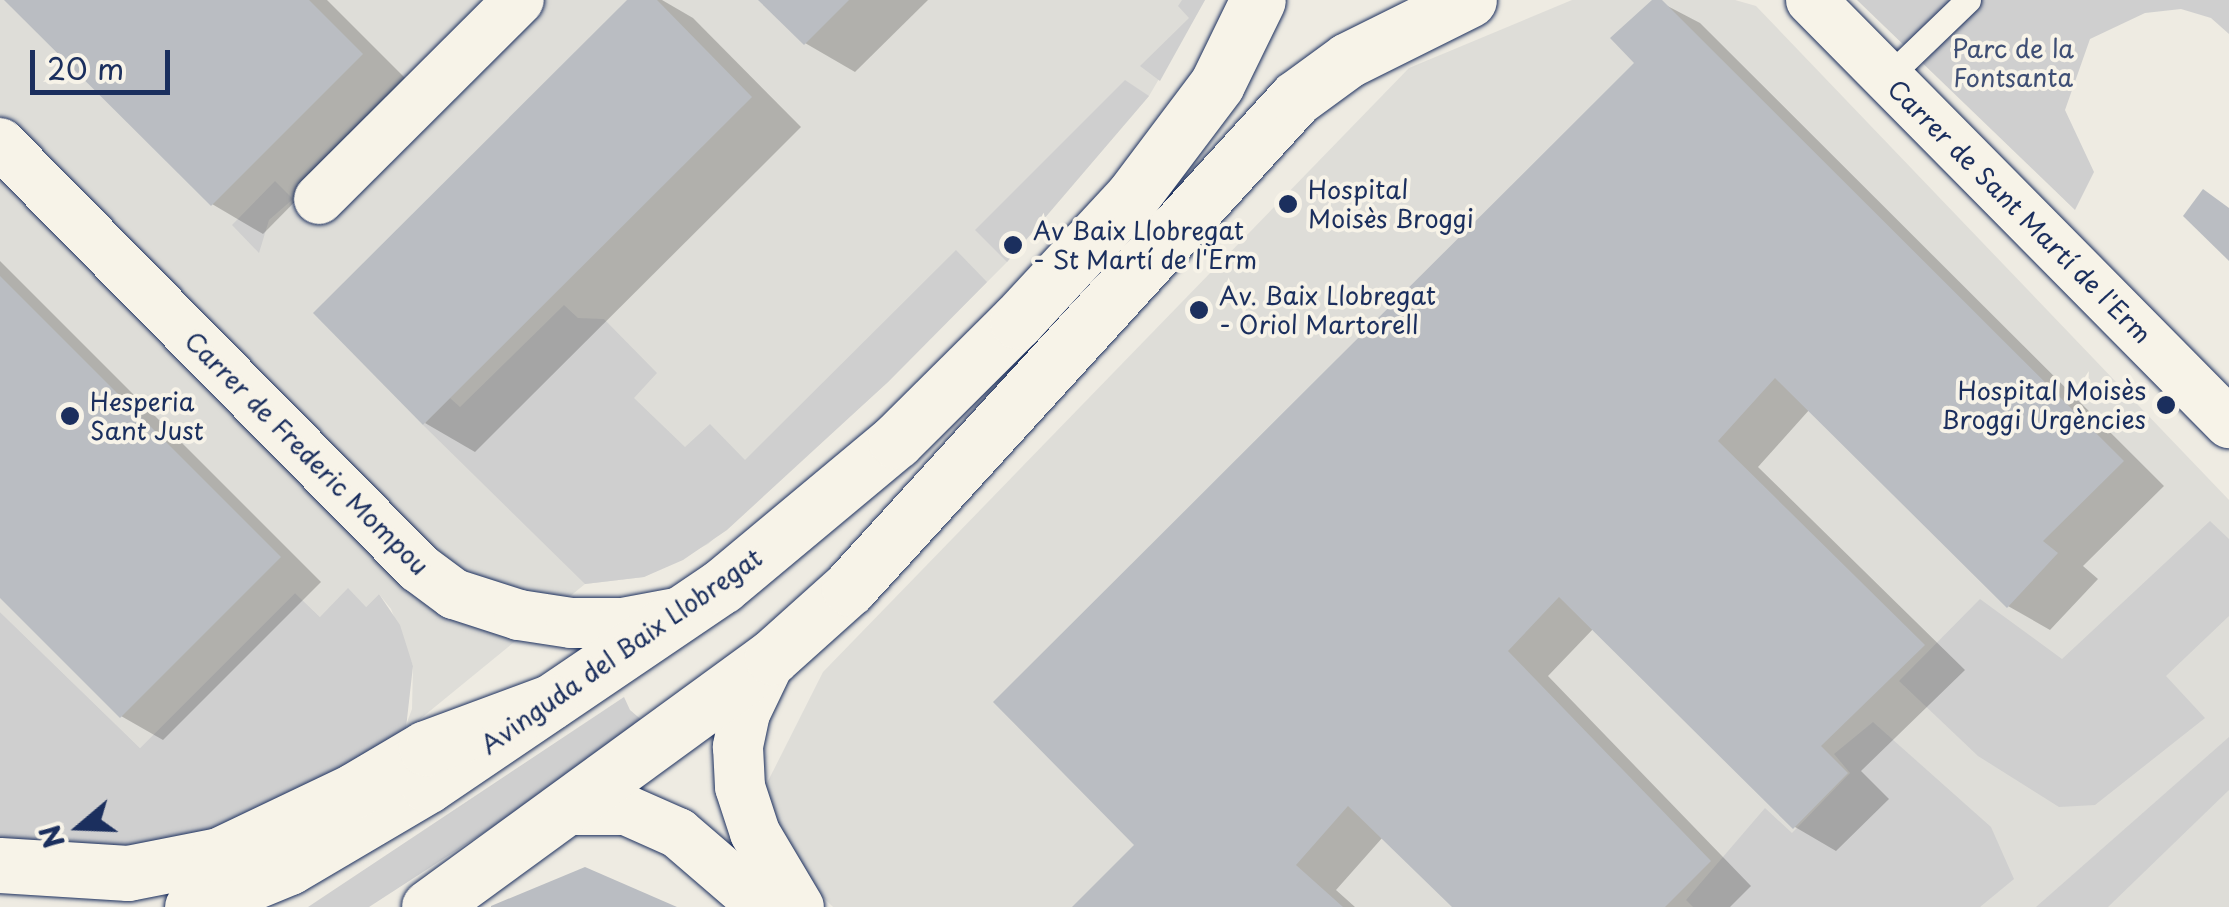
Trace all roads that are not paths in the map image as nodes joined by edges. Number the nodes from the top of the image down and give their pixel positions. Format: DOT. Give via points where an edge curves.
graph roads {
  1 [pos="518,0"];
  2 [pos="1258,0"];
  3 [pos="1469,0"];
  4 [pos="1811,0"];
  5 [pos="1968,0"];
  6 [pos="1888,78"];
  7 [pos="0,143"];
  8 [pos="319,199"];
  9 [pos="2229,423"];
  10 [pos="681,612"];
  11 [pos="772,656"];
  12 [pos="550,702"];
  13 [pos="568,810"];
  14 [pos="0,865"];
  15 [pos="192,907"];
  16 [pos="428,907"];
  17 [pos="764,907"];
  18 [pos="798,907"];
  1 -- 8 [label="street"];
  2 -- 10 [label="main road, Avinguda del Baix Llobregat" via="1192,121 1017,321 896,440 722,586"];
  3 -- 11 [label="main road" via="1348,60 1296,98 895,540"];
  4 -- 6 [label="street, Carrer de Sant Martí de l'Erm"];
  5 -- 6 [label="lane"];
  6 -- 9 [label="street, Carrer de Sant Martí de l'Erm"];
  7 -- 10 [label="street, Carrer de Frederic Mompou" via="418,568 454,594 571,623 622,623"];
  10 -- 12 [label="main road, Avinguda del Baix Llobregat"];
  11 -- 13 [label="main road"];
  11 -- 18 [label="street" via="746,713 738,747 740,787 754,833"];
  12 -- 14 [label="main road" via="426,748 219,855 128,873"];
  12 -- 15 [label="main road, Avinguda del Baix Llobregat" via="356,830 289,867"];
  13 -- 16 [label="main road"];
  13 -- 17 [label="street" via="626,810 678,834"];
}
